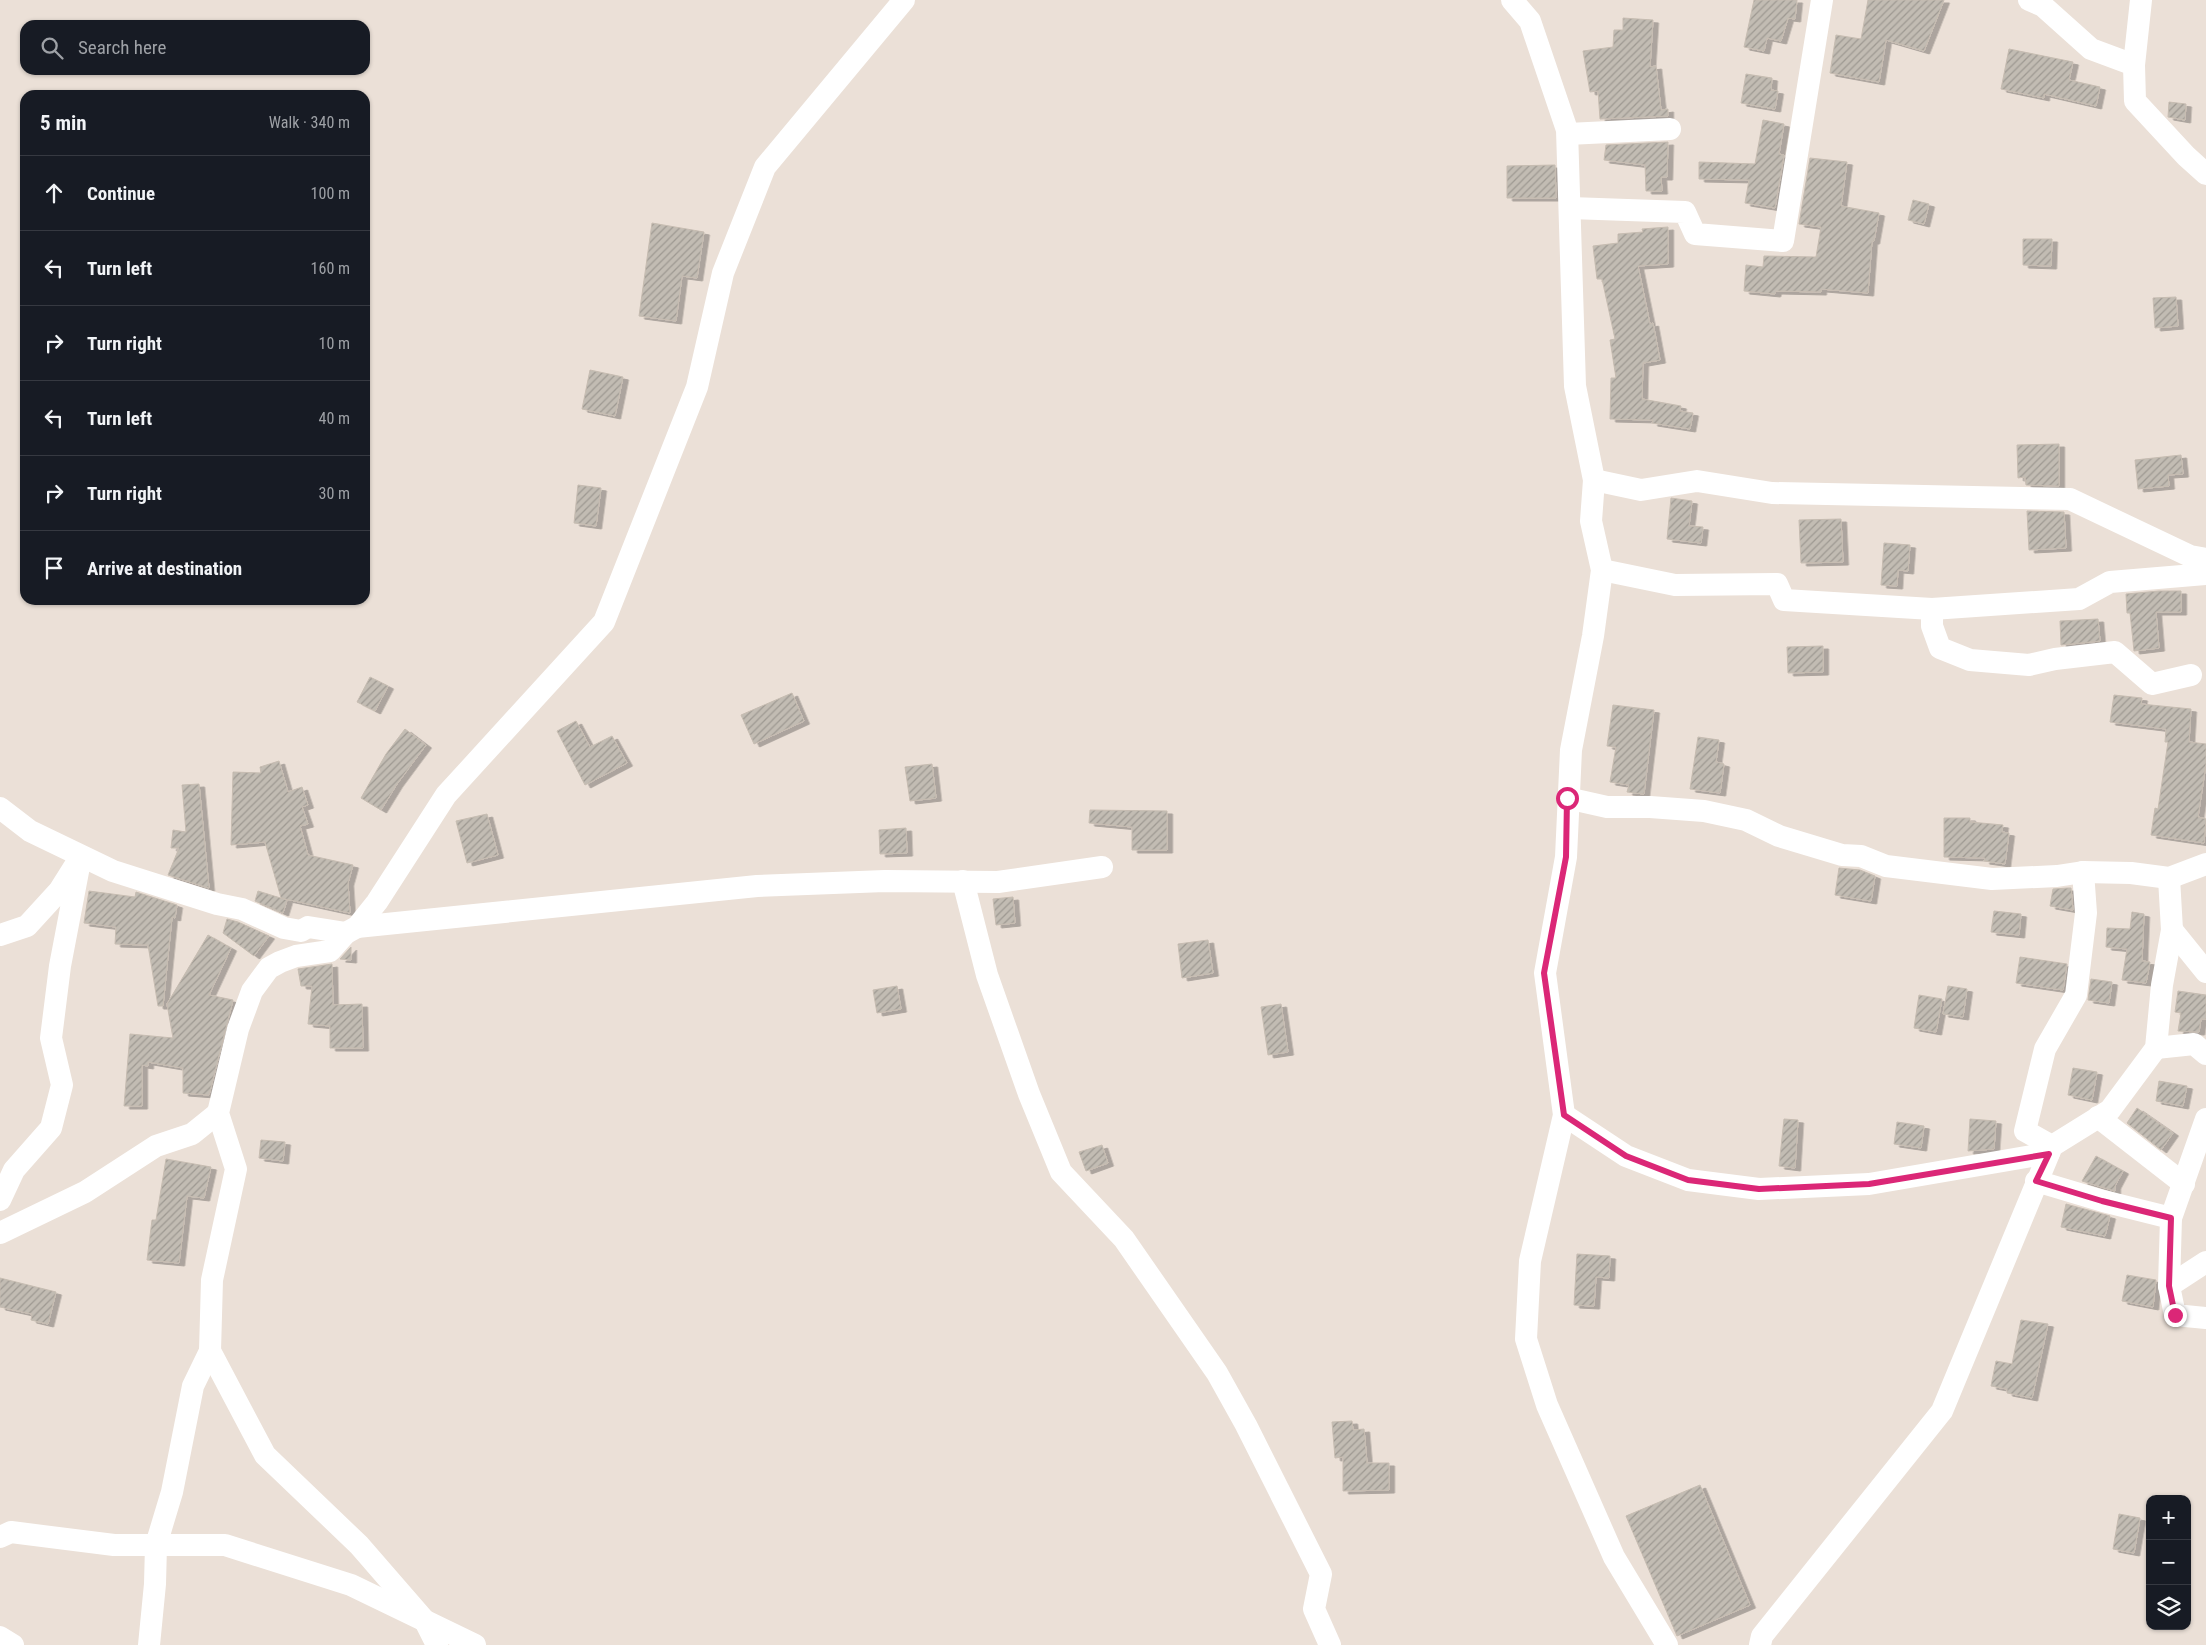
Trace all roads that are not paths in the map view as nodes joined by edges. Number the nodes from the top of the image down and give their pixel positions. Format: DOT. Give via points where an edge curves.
graph roads {
  1 [pos="904,0"];
  2 [pos="1512,0"];
  3 [pos="1822,0"];
  4 [pos="2029,0"];
  5 [pos="2142,0"];
  6 [pos="2134,65"];
  7 [pos="1670,129"];
  8 [pos="1568,134"];
  9 [pos="2206,174"];
  10 [pos="1570,208"];
  11 [pos="1594,480"];
  12 [pos="2206,559"];
  13 [pos="1602,570"];
  14 [pos="2206,574"];
  15 [pos="1932,609"];
  16 [pos="2191,675"];
  17 [pos="1567,798"];
  18 [pos="0,808"];
  19 [pos="81,856"];
  20 [pos="2206,864"];
  21 [pos="1102,867"];
  22 [pos="2083,872"];
  23 [pos="2169,878"];
  24 [pos="962,881"];
  25 [pos="352,930"];
  26 [pos="2172,930"];
  27 [pos="0,934"];
  28 [pos="2206,972"];
  29 [pos="2156,1048"];
  30 [pos="2206,1054"];
  31 [pos="218,1113"];
  32 [pos="1564,1115"];
  33 [pos="2098,1118"];
  34 [pos="2206,1119"];
  35 [pos="2050,1150"];
  36 [pos="2036,1181"];
  37 [pos="2184,1184"];
  38 [pos="0,1200"];
  39 [pos="2171,1218"];
  40 [pos="0,1233"];
  41 [pos="2206,1262"];
  42 [pos="2169,1286"];
  43 [pos="2206,1318"];
  44 [pos="210,1351"];
  45 [pos="0,1537"];
  46 [pos="156,1545"];
  47 [pos="425,1621"];
  48 [pos="0,1637"];
  49 [pos="13,1645"];
  50 [pos="149,1645"];
  51 [pos="437,1645"];
  52 [pos="475,1645"];
  53 [pos="1330,1645"];
  54 [pos="1667,1645"];
  55 [pos="1760,1645"];
  1 -- 25 [label="street" via="765,167 723,272 697,387 604,622 446,795 377,902"];
  2 -- 8 [label="street" via="1530,21"];
  3 -- 10 [label="street" via="1783,241 1695,234 1685,212"];
  4 -- 6 [label="street" via="2043,6 2091,49"];
  5 -- 6 [label="street"];
  6 -- 9 [label="street" via="2135,101"];
  7 -- 8 [label="street"];
  8 -- 10 [label="street"];
  10 -- 11 [label="street" via="1575,386"];
  11 -- 12 [label="street" via="1641,490 1697,482 1772,493 2070,499 2190,556"];
  11 -- 13 [label="street" via="1590,521"];
  13 -- 15 [label="street" via="1675,585 1777,584 1784,600"];
  13 -- 17 [label="street" via="1594,636 1570,750"];
  14 -- 15 [label="street" via="2110,582 2079,599"];
  15 -- 16 [label="street" via="1932,626 1940,648 1970,660 2029,665 2115,652 2152,684"];
  17 -- 22 [label="street" via="1607,807 1650,807 1746,820 1779,836 1842,855 1861,856 1886,866 1992,879"];
  17 -- 32 [label="street" via="1566,857 1544,973"];
  18 -- 19 [label="street" via="30,831"];
  19 -- 25 [label="street" via="114,871 242,909 284,928 300,931 308,927"];
  19 -- 27 [label="street" via="59,891 27,926"];
  19 -- 38 [label="street" via="60,966 51,1038 62,1085 51,1128 14,1170"];
  20 -- 23 [label="street"];
  21 -- 24 [label="street" via="998,882"];
  22 -- 23 [label="street"];
  22 -- 35 [label="street" via="2086,913 2076,995 2045,1049 2025,1131"];
  23 -- 26 [label="street"];
  24 -- 25 [label="street" via="757,886"];
  24 -- 53 [label="street" via="987,975 1029,1094 1061,1172 1124,1239 1217,1373 1321,1574 1314,1609"];
  25 -- 31 [label="street" via="330,951 296,956 269,968 252,991 238,1028"];
  26 -- 28 [label="street"];
  26 -- 29 [label="street" via="2162,984"];
  29 -- 30 [label="street" via="2194,1044"];
  29 -- 33 [label="street" via="2110,1110"];
  31 -- 40 [label="street" via="192,1134 156,1146 85,1192"];
  31 -- 44 [label="street" via="236,1169 212,1280"];
  32 -- 35 [label="street" via="1626,1156 1679,1177 1759,1189 1869,1184"];
  32 -- 54 [label="street" via="1530,1261 1526,1339 1547,1405 1614,1557"];
  33 -- 35 [label="street"];
  33 -- 37 [label="street"];
  34 -- 37 [label="street"];
  35 -- 36 [label="street"];
  36 -- 39 [label="street"];
  36 -- 55 [label="street" via="1942,1411 1762,1636"];
  37 -- 39 [label="street"];
  39 -- 42 [label="street"];
  41 -- 42 [label="street"];
  42 -- 43 [label="street" via="2175,1315"];
  44 -- 46 [label="street" via="192,1386 172,1492"];
  44 -- 47 [label="street" via="265,1455 360,1545"];
  45 -- 46 [label="street" via="11,1532 114,1545"];
  46 -- 47 [label="street" via="225,1545 351,1585"];
  46 -- 50 [label="street"];
  47 -- 51 [label="street"];
  47 -- 52 [label="street"];
  48 -- 49 [label="street"];
}
